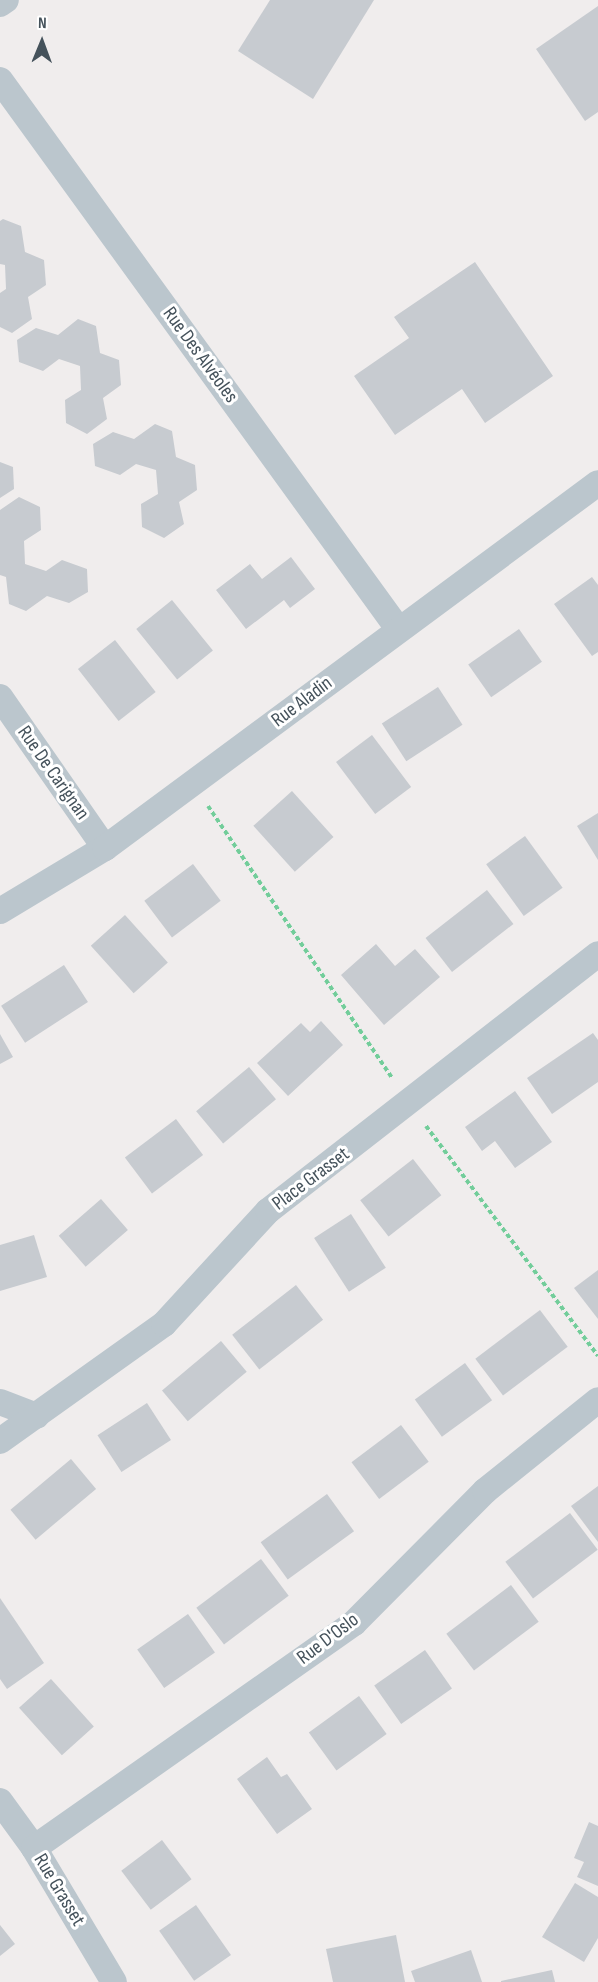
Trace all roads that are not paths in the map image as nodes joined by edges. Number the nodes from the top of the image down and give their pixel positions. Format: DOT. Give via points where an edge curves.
graph roads {
  1 [pos="6,0"];
  2 [pos="0,4"];
  3 [pos="0,80"];
  4 [pos="598,483"];
  5 [pos="399,630"];
  6 [pos="0,698"];
  7 [pos="105,848"];
  8 [pos="0,911"];
  9 [pos="598,954"];
  10 [pos="598,1400"];
  11 [pos="0,1402"];
  12 [pos="36,1416"];
  13 [pos="0,1441"];
  14 [pos="0,1801"];
  15 [pos="34,1848"];
  16 [pos="114,1982"];
  1 -- 2 [label="street"];
  3 -- 5 [label="street, Rue Des Alvéoles"];
  4 -- 5 [label="street, Rue Aladin"];
  5 -- 7 [label="street, Rue Aladin"];
  6 -- 7 [label="street, Rue De Carignan"];
  7 -- 8 [label="street, Rue Aladin"];
  9 -- 12 [label="street, Place Grasset" via="268,1211 164,1324"];
  10 -- 15 [label="street, Rue D'Oslo" via="485,1491 354,1623"];
  11 -- 12 [label="street"];
  12 -- 13 [label="street, Place Grasset"];
  14 -- 15 [label="street, Rue Grasset"];
  15 -- 16 [label="street, Rue Grasset"];
}
